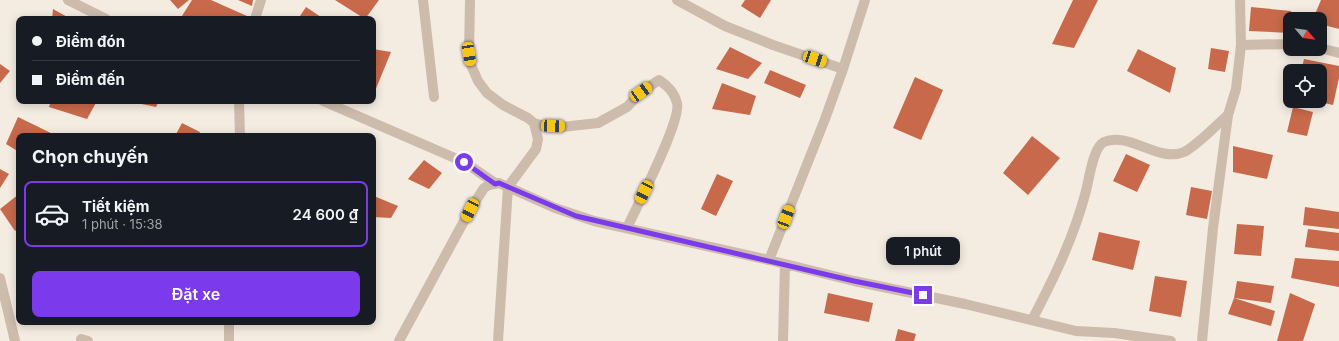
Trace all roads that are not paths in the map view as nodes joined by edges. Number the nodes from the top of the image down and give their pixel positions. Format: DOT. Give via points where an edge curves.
graph roads {
  1 [pos="68,0"];
  2 [pos="261,0"];
  3 [pos="423,0"];
  4 [pos="470,0"];
  5 [pos="677,0"];
  6 [pos="865,0"];
  7 [pos="1240,0"];
  8 [pos="100,16"];
  9 [pos="256,16"];
  10 [pos="1283,44"];
  11 [pos="1241,45"];
  12 [pos="1327,50"];
  13 [pos="1339,53"];
  14 [pos="843,69"];
  15 [pos="434,97"];
  16 [pos="239,104"];
  17 [pos="330,104"];
  18 [pos="1228,115"];
  19 [pos="534,123"];
  20 [pos="240,133"];
  21 [pos="495,184"];
  22 [pos="508,188"];
  23 [pos="627,228"];
  24 [pos="769,260"];
  25 [pos="785,264"];
  26 [pos="0,278"];
  27 [pos="1032,320"];
  28 [pos="229,325"];
  29 [pos="1092,337"];
  30 [pos="15,341"];
  31 [pos="228,341"];
  32 [pos="399,341"];
  33 [pos="498,341"];
  34 [pos="783,341"];
  35 [pos="1171,341"];
  36 [pos="1202,341"];
  1 -- 8 [label="street"];
  2 -- 9 [label="street"];
  3 -- 15 [label="street"];
  4 -- 19 [label="street" via="469,54 478,81 502,105"];
  5 -- 14 [label="street" via="725,26"];
  6 -- 14 [label="street"];
  7 -- 11 [label="street"];
  10 -- 11 [label="street"];
  11 -- 18 [label="street" via="1236,89"];
  12 -- 13 [label="street"];
  14 -- 24 [label="street"];
  16 -- 20 [label="street"];
  17 -- 21 [label="street" via="464,162"];
  18 -- 27 [label="street" via="1191,147 1178,153 1164,153 1119,140 1101,143 1095,154 1070,243"];
  18 -- 36 [label="street"];
  19 -- 22 [label="street" via="538,139 536,149"];
  19 -- 23 [label="street" via="562,127 598,123 627,107 641,92 659,80 670,88 678,104 672,131"];
  21 -- 22 [label="street"];
  21 -- 32 [label="street" via="484,188 470,210"];
  22 -- 23 [label="street" via="576,216"];
  22 -- 33 [label="street"];
  23 -- 24 [label="street"];
  24 -- 25 [label="street"];
  25 -- 27 [label="street"];
  25 -- 34 [label="street"];
  26 -- 30 [label="street"];
  27 -- 29 [label="street"];
  28 -- 31 [label="street"];
  29 -- 35 [label="street" via="1114,333"];
}
